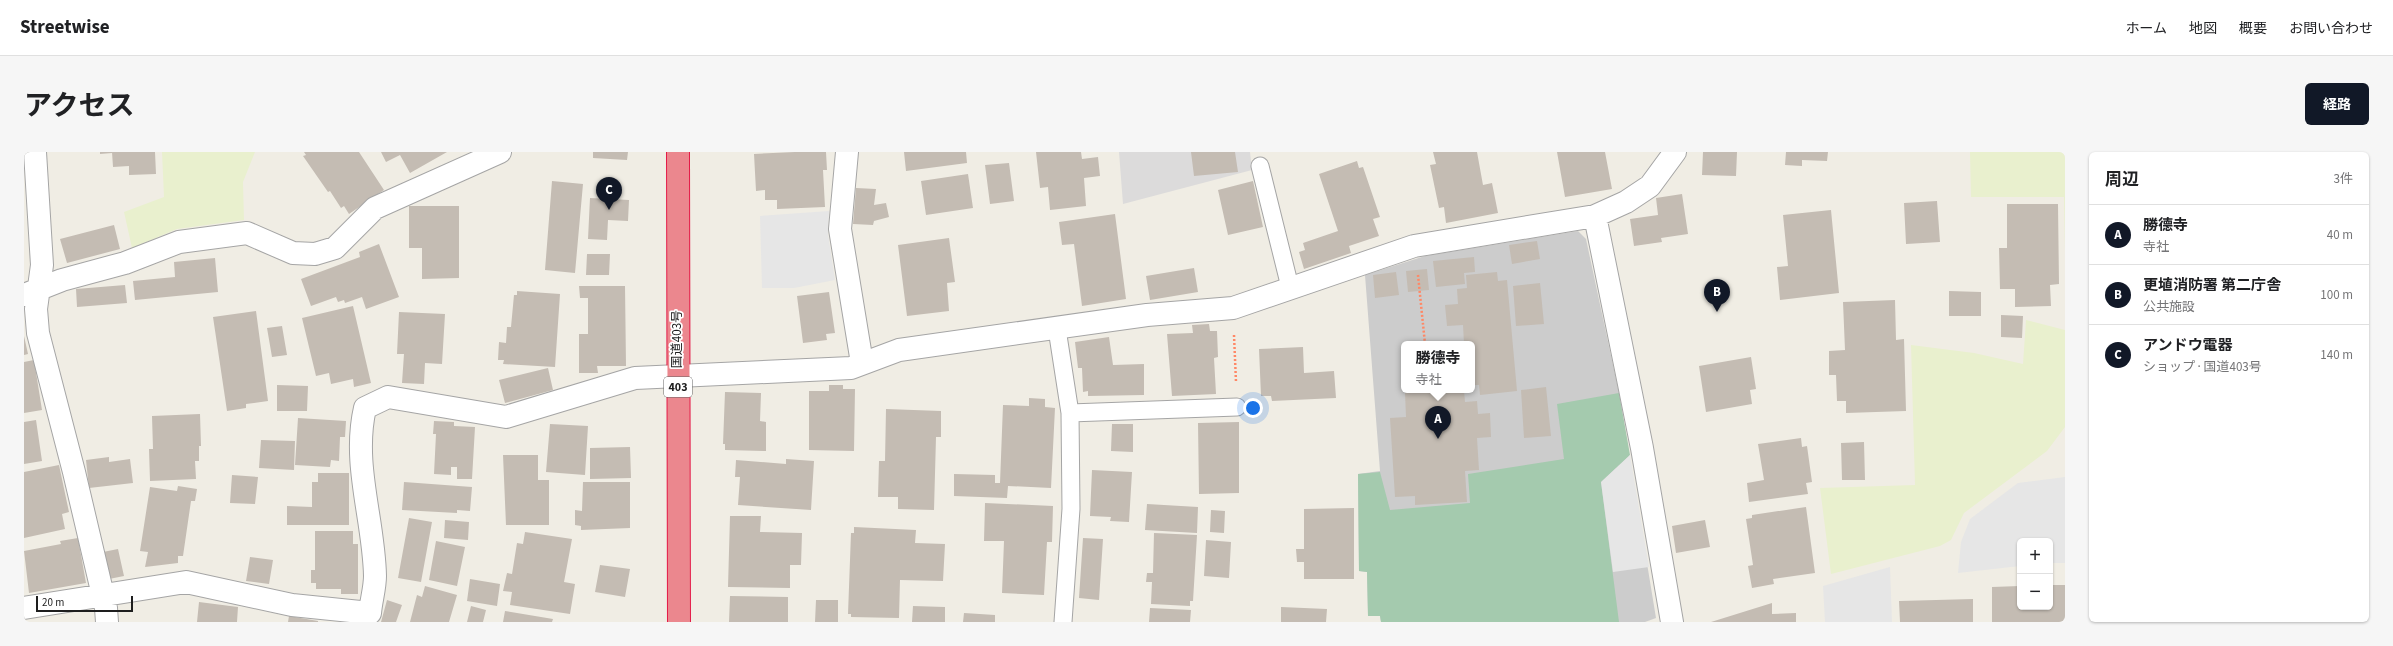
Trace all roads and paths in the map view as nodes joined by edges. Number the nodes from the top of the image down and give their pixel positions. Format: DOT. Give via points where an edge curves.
graph roads {
  1 [pos="35,152"];
  2 [pos="500,152"];
  3 [pos="678,152"];
  4 [pos="847,152"];
  5 [pos="1675,152"];
  6 [pos="1260,166"];
  7 [pos="1595,216"];
  8 [pos="1414,246"];
  9 [pos="1290,287"];
  10 [pos="32,292"];
  11 [pos="1233,308"];
  12 [pos="1057,329"];
  13 [pos="1425,341"];
  14 [pos="862,363"];
  15 [pos="677,375"];
  16 [pos="1237,407"];
  17 [pos="1070,413"];
  18 [pos="102,595"];
  19 [pos="24,608"];
  20 [pos="107,622"];
  21 [pos="679,622"];
  22 [pos="1063,622"];
  23 [pos="1672,622"];
  1 -- 10 [label="street" via="42,265"];
  2 -- 10 [label="street" via="375,208 335,248 315,254 293,253 247,233 179,242 125,263 62,280"];
  3 -- 15 [label="highway, 国道403号 / 403"];
  4 -- 14 [label="street" via="840,229"];
  5 -- 7 [label="street" via="1650,186 1626,202"];
  6 -- 9 [label="lane"];
  7 -- 8 [label="street"];
  7 -- 23 [label="street" via="1642,448"];
  8 -- 9 [label="street"];
  8 -- 13 [label="path"];
  9 -- 11 [label="street"];
  10 -- 18 [label="street" via="38,333"];
  11 -- 12 [label="street" via="1147,315"];
  11 -- 16 [label="path"];
  12 -- 14 [label="street" via="899,350"];
  12 -- 17 [label="lane"];
  14 -- 15 [label="street" via="851,368"];
  15 -- 18 [label="street" via="635,378 506,417 388,397 365,408 360,451 375,577 370,613 292,605 186,582"];
  15 -- 21 [label="highway, 国道403号 / 403"];
  16 -- 17 [label="lane"];
  17 -- 22 [label="lane" via="1070,509"];
  18 -- 19 [label="street"];
  18 -- 20 [label="street"];
}
